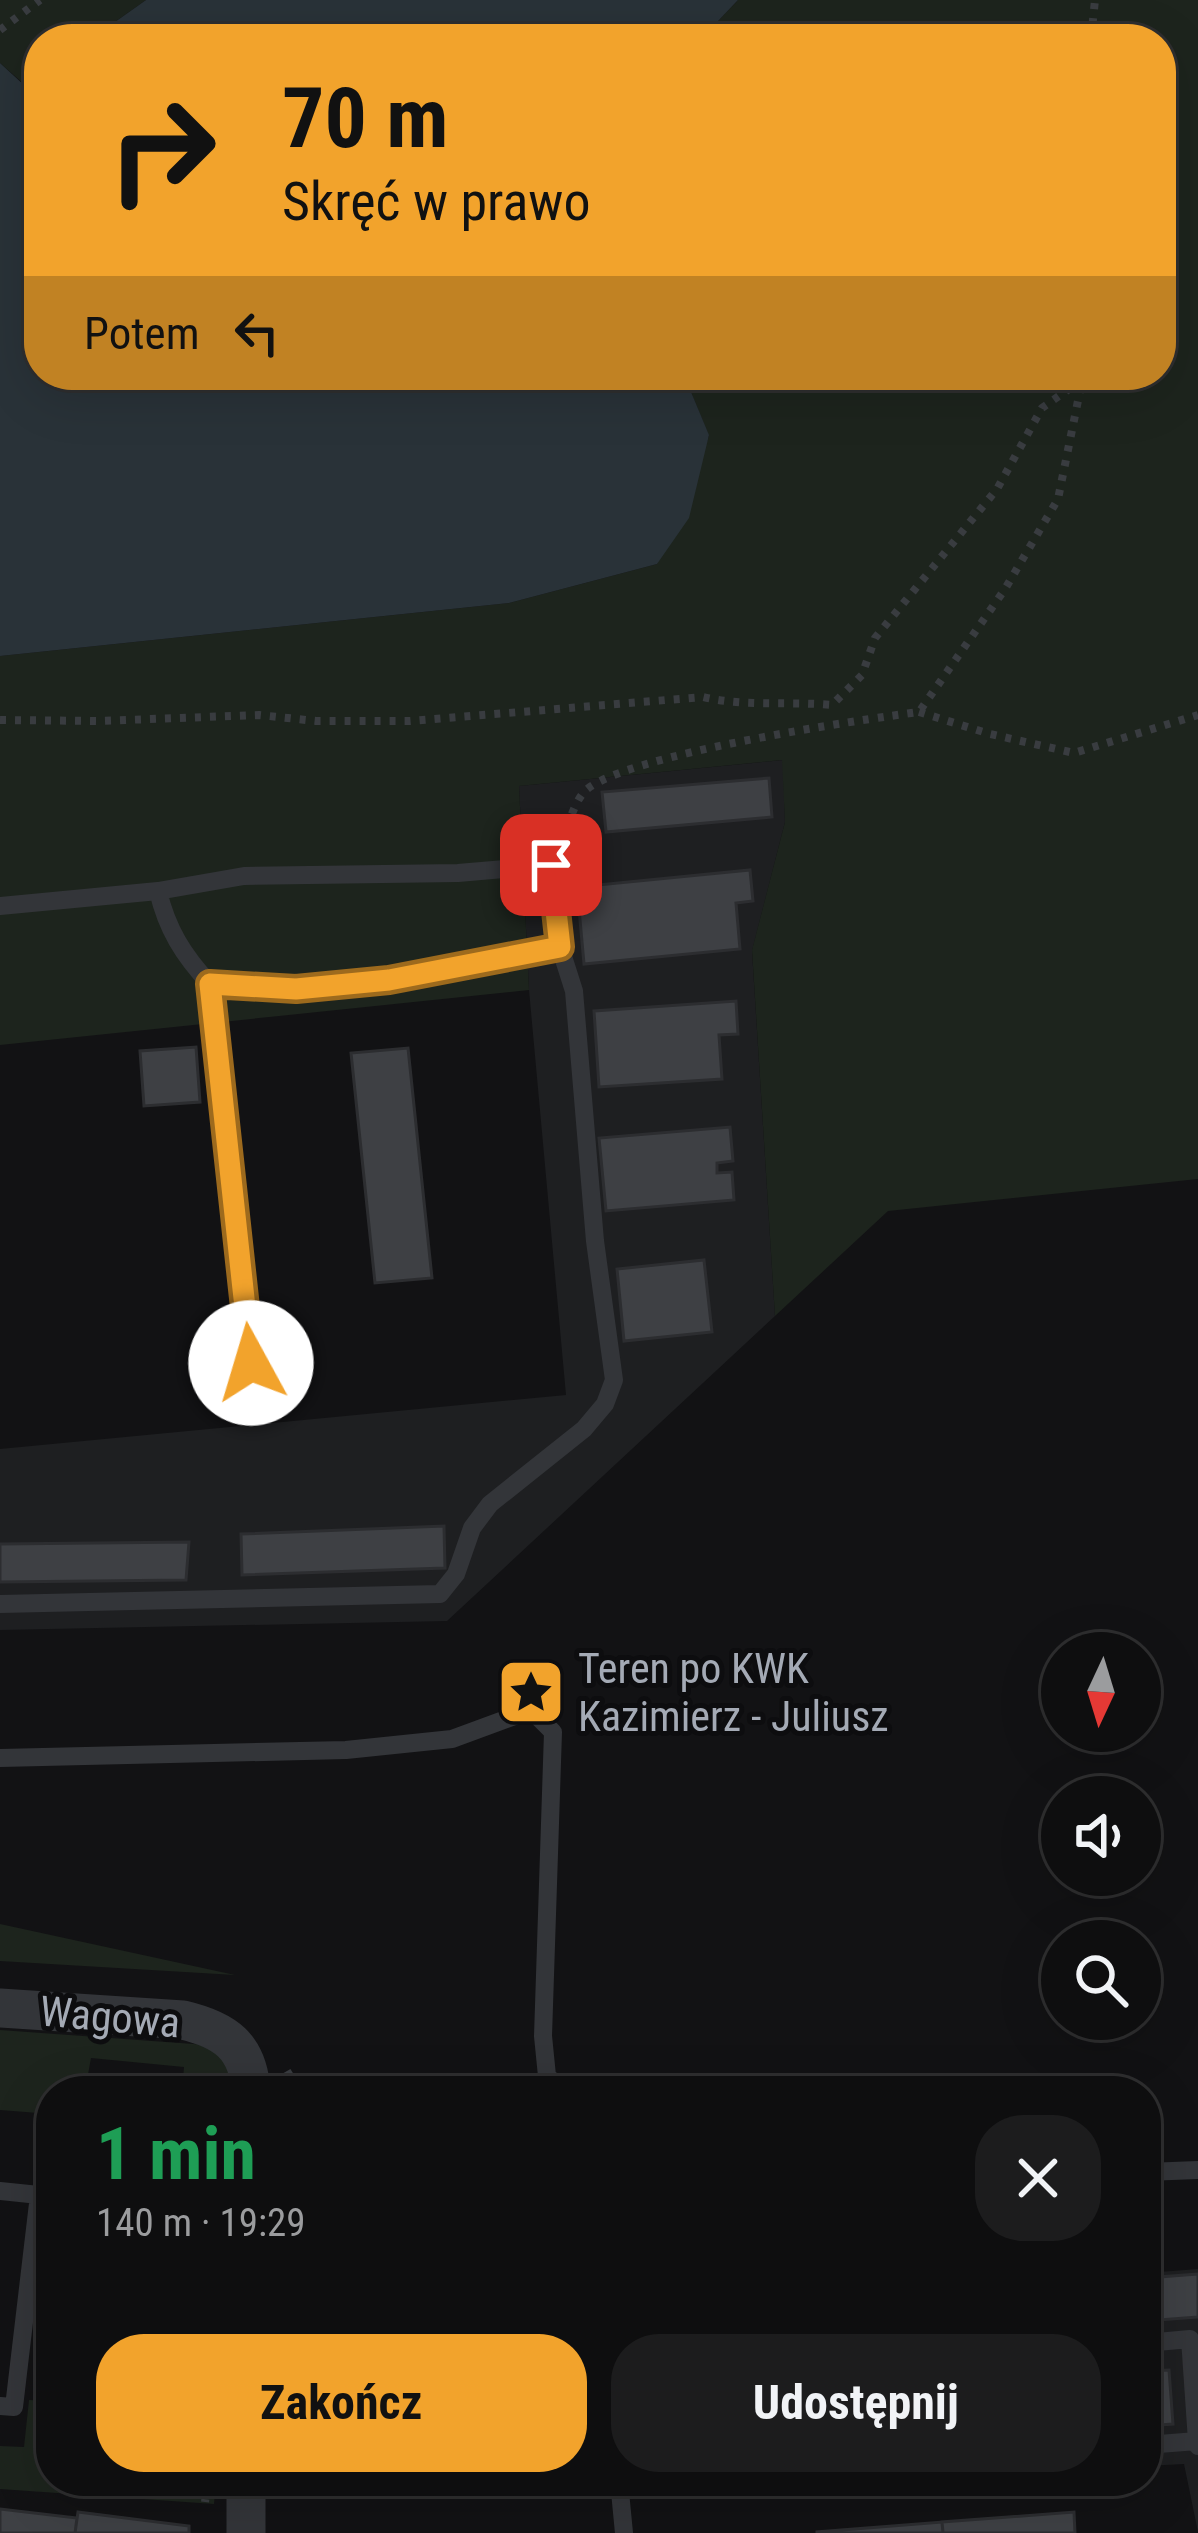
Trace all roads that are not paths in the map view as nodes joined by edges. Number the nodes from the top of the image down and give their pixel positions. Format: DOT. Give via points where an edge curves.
graph roads {
  1 [pos="158,890"];
  2 [pos="0,906"];
  3 [pos="560,947"];
  4 [pos="210,984"];
  5 [pos="251,1363"];
  6 [pos="0,1604"];
  7 [pos="0,1758"];
  8 [pos="0,2008"];
  9 [pos="250,2076"];
  10 [pos="547,2076"];
  11 [pos="1198,2170"];
  12 [pos="1161,2171"];
  13 [pos="0,2191"];
  14 [pos="36,2195"];
  15 [pos="36,2221"];
  16 [pos="1194,2339"];
  17 [pos="1161,2342"];
  18 [pos="0,2406"];
  19 [pos="1197,2444"];
  20 [pos="1161,2445"];
  21 [pos="246,2496"];
  22 [pos="623,2496"];
  23 [pos="246,2533"];
  24 [pos="624,2533"];
  1 -- 2 [label="lane"];
  1 -- 3 [label="lane" via="244,876 551,865"];
  1 -- 4 [label="lane" via="182,953"];
  3 -- 4 [label="lane" via="389,980 296,989"];
  3 -- 6 [label="lane" via="574,991 614,1380 584,1429 490,1504 440,1594"];
  4 -- 5 [label="lane"];
  7 -- 10 [label="lane" via="346,1750 452,1739 531,1710 553,1732"];
  8 -- 9 [label="street, Wagowa" via="211,2026 235,2041"];
  11 -- 12 [label="lane"];
  13 -- 14 [label="lane"];
  15 -- 18 [label="lane" via="14,2407"];
  16 -- 17 [label="lane"];
  16 -- 19 [label="lane"];
  19 -- 20 [label="lane"];
  21 -- 23 [label="street"];
  22 -- 24 [label="lane"];
}
